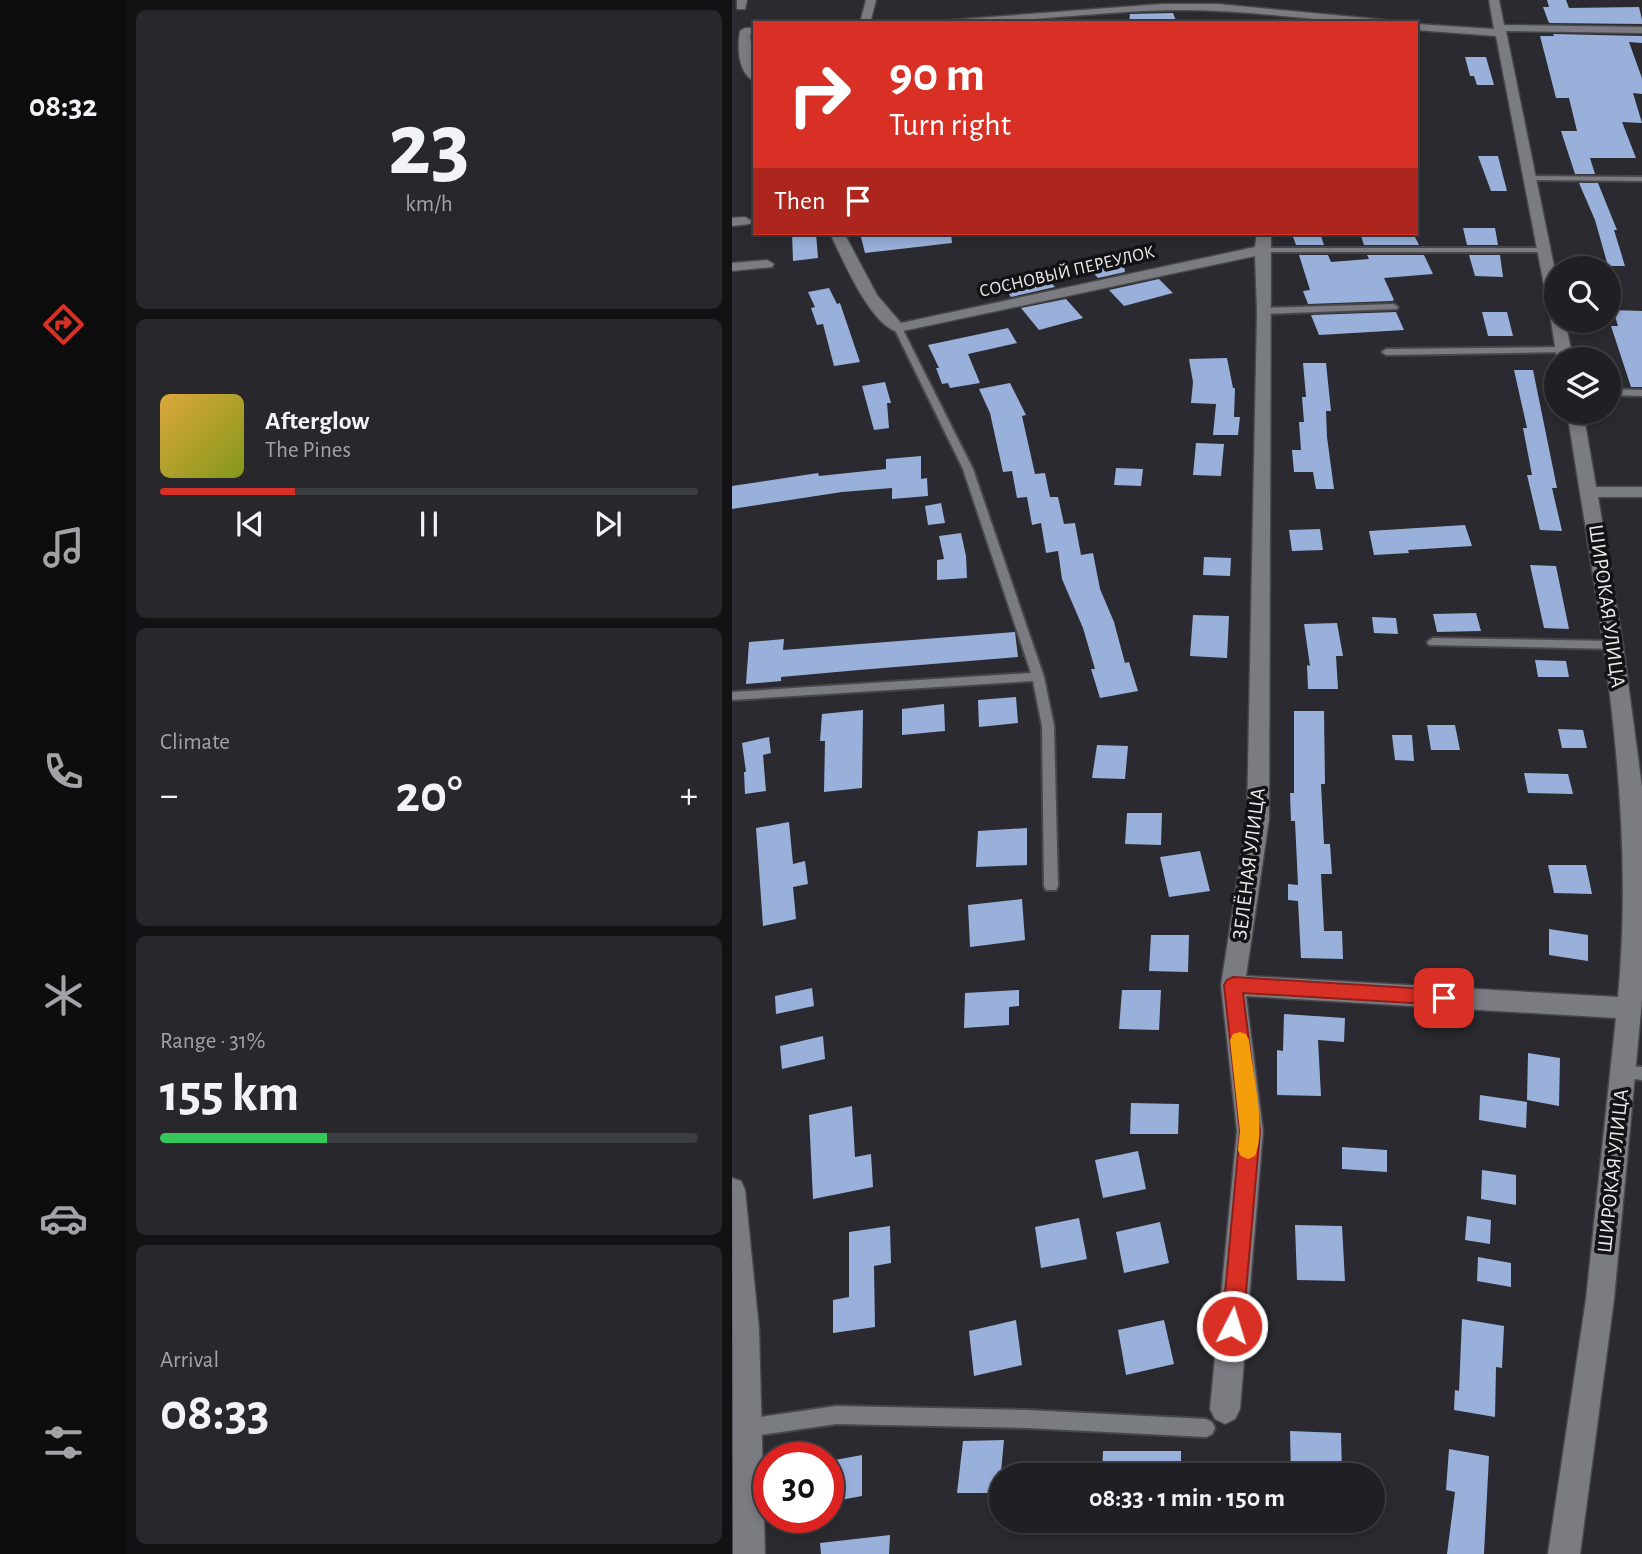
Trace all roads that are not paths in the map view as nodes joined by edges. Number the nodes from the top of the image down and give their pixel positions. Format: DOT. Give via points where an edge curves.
graph roads {
  1 [pos="871,0"];
  2 [pos="1046,0"];
  3 [pos="1494,0"];
  4 [pos="1216,4"];
  5 [pos="1050,17"];
  6 [pos="1278,18"];
  7 [pos="866,21"];
  8 [pos="984,21"];
  9 [pos="1374,21"];
  10 [pos="1418,27"];
  11 [pos="1643,30"];
  12 [pos="750,31"];
  13 [pos="1499,31"];
  14 [pos="753,77"];
  15 [pos="1529,178"];
  16 [pos="1643,179"];
  17 [pos="838,235"];
  18 [pos="1263,241"];
  19 [pos="1545,250"];
  20 [pos="1546,256"];
  21 [pos="767,264"];
  22 [pos="732,267"];
  23 [pos="1394,307"];
  24 [pos="1264,312"];
  25 [pos="898,328"];
  26 [pos="1386,352"];
  27 [pos="1544,355"];
  28 [pos="1621,393"];
  29 [pos="1643,393"];
  30 [pos="1577,424"];
  31 [pos="1590,492"];
  32 [pos="1643,492"];
  33 [pos="1433,642"];
  34 [pos="1613,645"];
  35 [pos="1038,677"];
  36 [pos="732,696"];
  37 [pos="1051,886"];
  38 [pos="1233,985"];
  39 [pos="1629,1008"];
  40 [pos="1633,1073"];
  41 [pos="732,1190"];
  42 [pos="1225,1409"];
  43 [pos="1206,1428"];
  44 [pos="747,1429"];
  45 [pos="749,1554"];
  46 [pos="1564,1554"];
  1 -- 7 [label="street"];
  2 -- 5 [label="street"];
  3 -- 13 [label="street"];
  4 -- 5 [label="street"];
  4 -- 6 [label="street"];
  5 -- 8 [label="street"];
  6 -- 9 [label="street" via="1328,13"];
  10 -- 13 [label="street"];
  11 -- 13 [label="street"];
  12 -- 14 [label="street" via="743,45"];
  13 -- 15 [label="street"];
  15 -- 16 [label="lane"];
  15 -- 19 [label="street"];
  17 -- 25 [label="street" via="854,270 884,316"];
  18 -- 19 [label="lane"];
  18 -- 24 [label="street, ЗЕЛЁНАЯ УЛИЦА"];
  18 -- 25 [label="street, СОСНОВЫЙ ПЕРЕУЛОК"];
  19 -- 20 [label="street"];
  21 -- 22 [label="street"];
  23 -- 24 [label="lane"];
  24 -- 38 [label="street, ЗЕЛЁНАЯ УЛИЦА" via="1258,819"];
  25 -- 35 [label="lane" via="968,469"];
  26 -- 27 [label="lane"];
  28 -- 29 [label="lane"];
  30 -- 31 [label="street, ШИРОКАЯ УЛИЦА"];
  31 -- 32 [label="street"];
  31 -- 34 [label="street, ШИРОКАЯ УЛИЦА"];
  33 -- 34 [label="lane"];
  34 -- 39 [label="street, ШИРОКАЯ УЛИЦА" via="1636,868"];
  35 -- 36 [label="lane"];
  35 -- 37 [label="lane" via="1048,726"];
  38 -- 39 [label="street"];
  38 -- 42 [label="street, ЗЕЛЁНАЯ УЛИЦА" via="1250,1131"];
  39 -- 40 [label="street, ШИРОКАЯ УЛИЦА"];
  40 -- 46 [label="street, ШИРОКАЯ УЛИЦА"];
  41 -- 44 [label="street" via="745,1329"];
  43 -- 44 [label="lane" via="836,1415"];
  44 -- 45 [label="street"];
}
